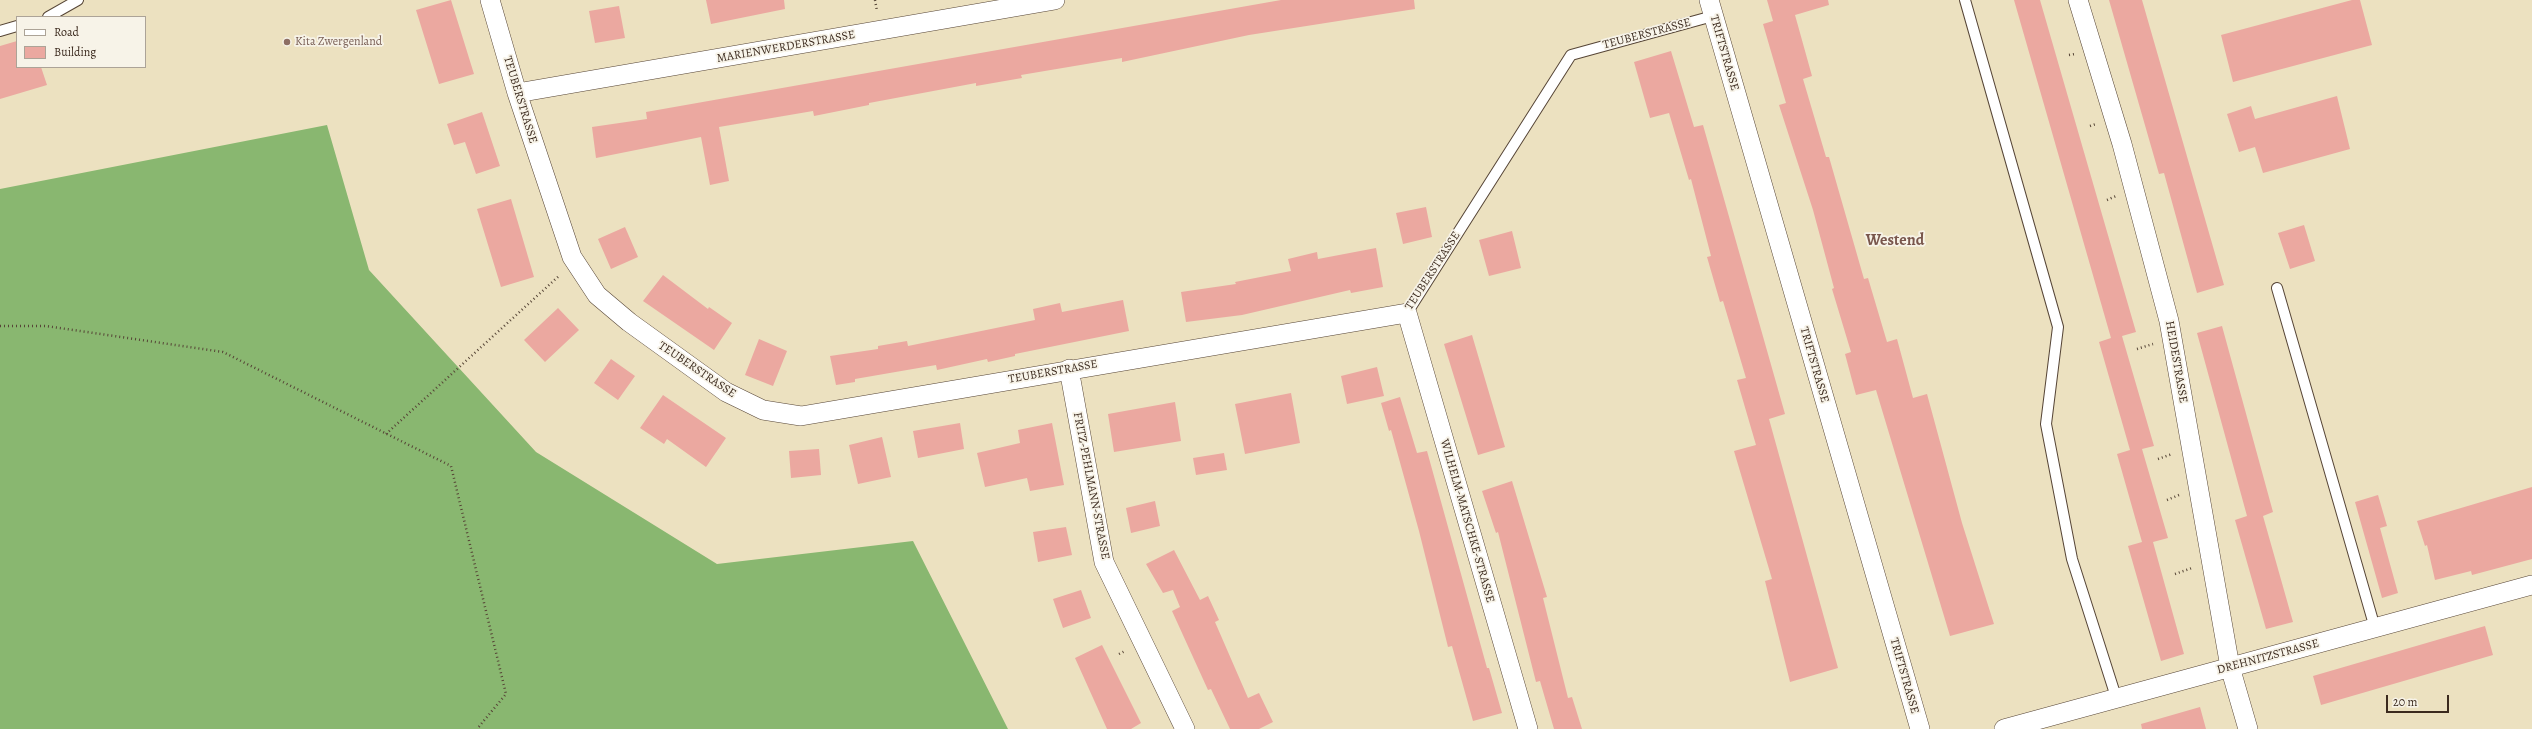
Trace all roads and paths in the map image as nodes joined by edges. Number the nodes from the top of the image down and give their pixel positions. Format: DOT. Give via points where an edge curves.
graph roads {
  1 [pos="78,0"];
  2 [pos="490,0"];
  3 [pos="1055,0"];
  4 [pos="1965,0"];
  5 [pos="2078,0"];
  6 [pos="1711,8"];
  7 [pos="50,16"];
  8 [pos="16,26"];
  9 [pos="0,31"];
  10 [pos="517,93"];
  11 [pos="575,262"];
  12 [pos="2277,288"];
  13 [pos="1407,313"];
  14 [pos="0,326"];
  15 [pos="1069,369"];
  16 [pos="386,434"];
  17 [pos="2532,585"];
  18 [pos="2375,628"];
  19 [pos="2230,667"];
  20 [pos="2117,700"];
  21 [pos="478,729"];
  22 [pos="1185,729"];
  23 [pos="1528,729"];
  24 [pos="1920,729"];
  25 [pos="2004,729"];
  26 [pos="2248,729"];
  1 -- 7 [label="lane"];
  2 -- 10 [label="street, TEUBERSTRASSE"];
  3 -- 10 [label="street, MARIENWERDERSTRASSE"];
  4 -- 20 [label="lane" via="2058,327 2046,424 2072,559"];
  5 -- 19 [label="street, HEIDESTRASSE" via="2122,144 2169,321"];
  6 -- 13 [label="lane, TEUBERSTRASSE" via="1571,55"];
  6 -- 24 [label="street, TRIFTSTRASSE"];
  8 -- 9 [label="lane"];
  10 -- 11 [label="street, TEUBERSTRASSE"];
  11 -- 15 [label="street, TEUBERSTRASSE" via="597,295 629,322 726,392 763,410 801,416"];
  11 -- 16 [label="path"];
  12 -- 18 [label="lane"];
  13 -- 15 [label="street, TEUBERSTRASSE"];
  13 -- 23 [label="street, WILHELM-MATSCHKE-STRASSE"];
  14 -- 16 [label="path" via="46,326 223,352"];
  15 -- 22 [label="street, FRITZ-PEHLMANN-STRASSE" via="1104,562"];
  16 -- 21 [label="path" via="451,466 506,694"];
  17 -- 18 [label="street, DREHNITZSTRASSE"];
  18 -- 19 [label="street, DREHNITZSTRASSE"];
  19 -- 20 [label="street, DREHNITZSTRASSE"];
  19 -- 26 [label="street, HEIDESTRASSE"];
  20 -- 25 [label="street, DREHNITZSTRASSE"];
}
